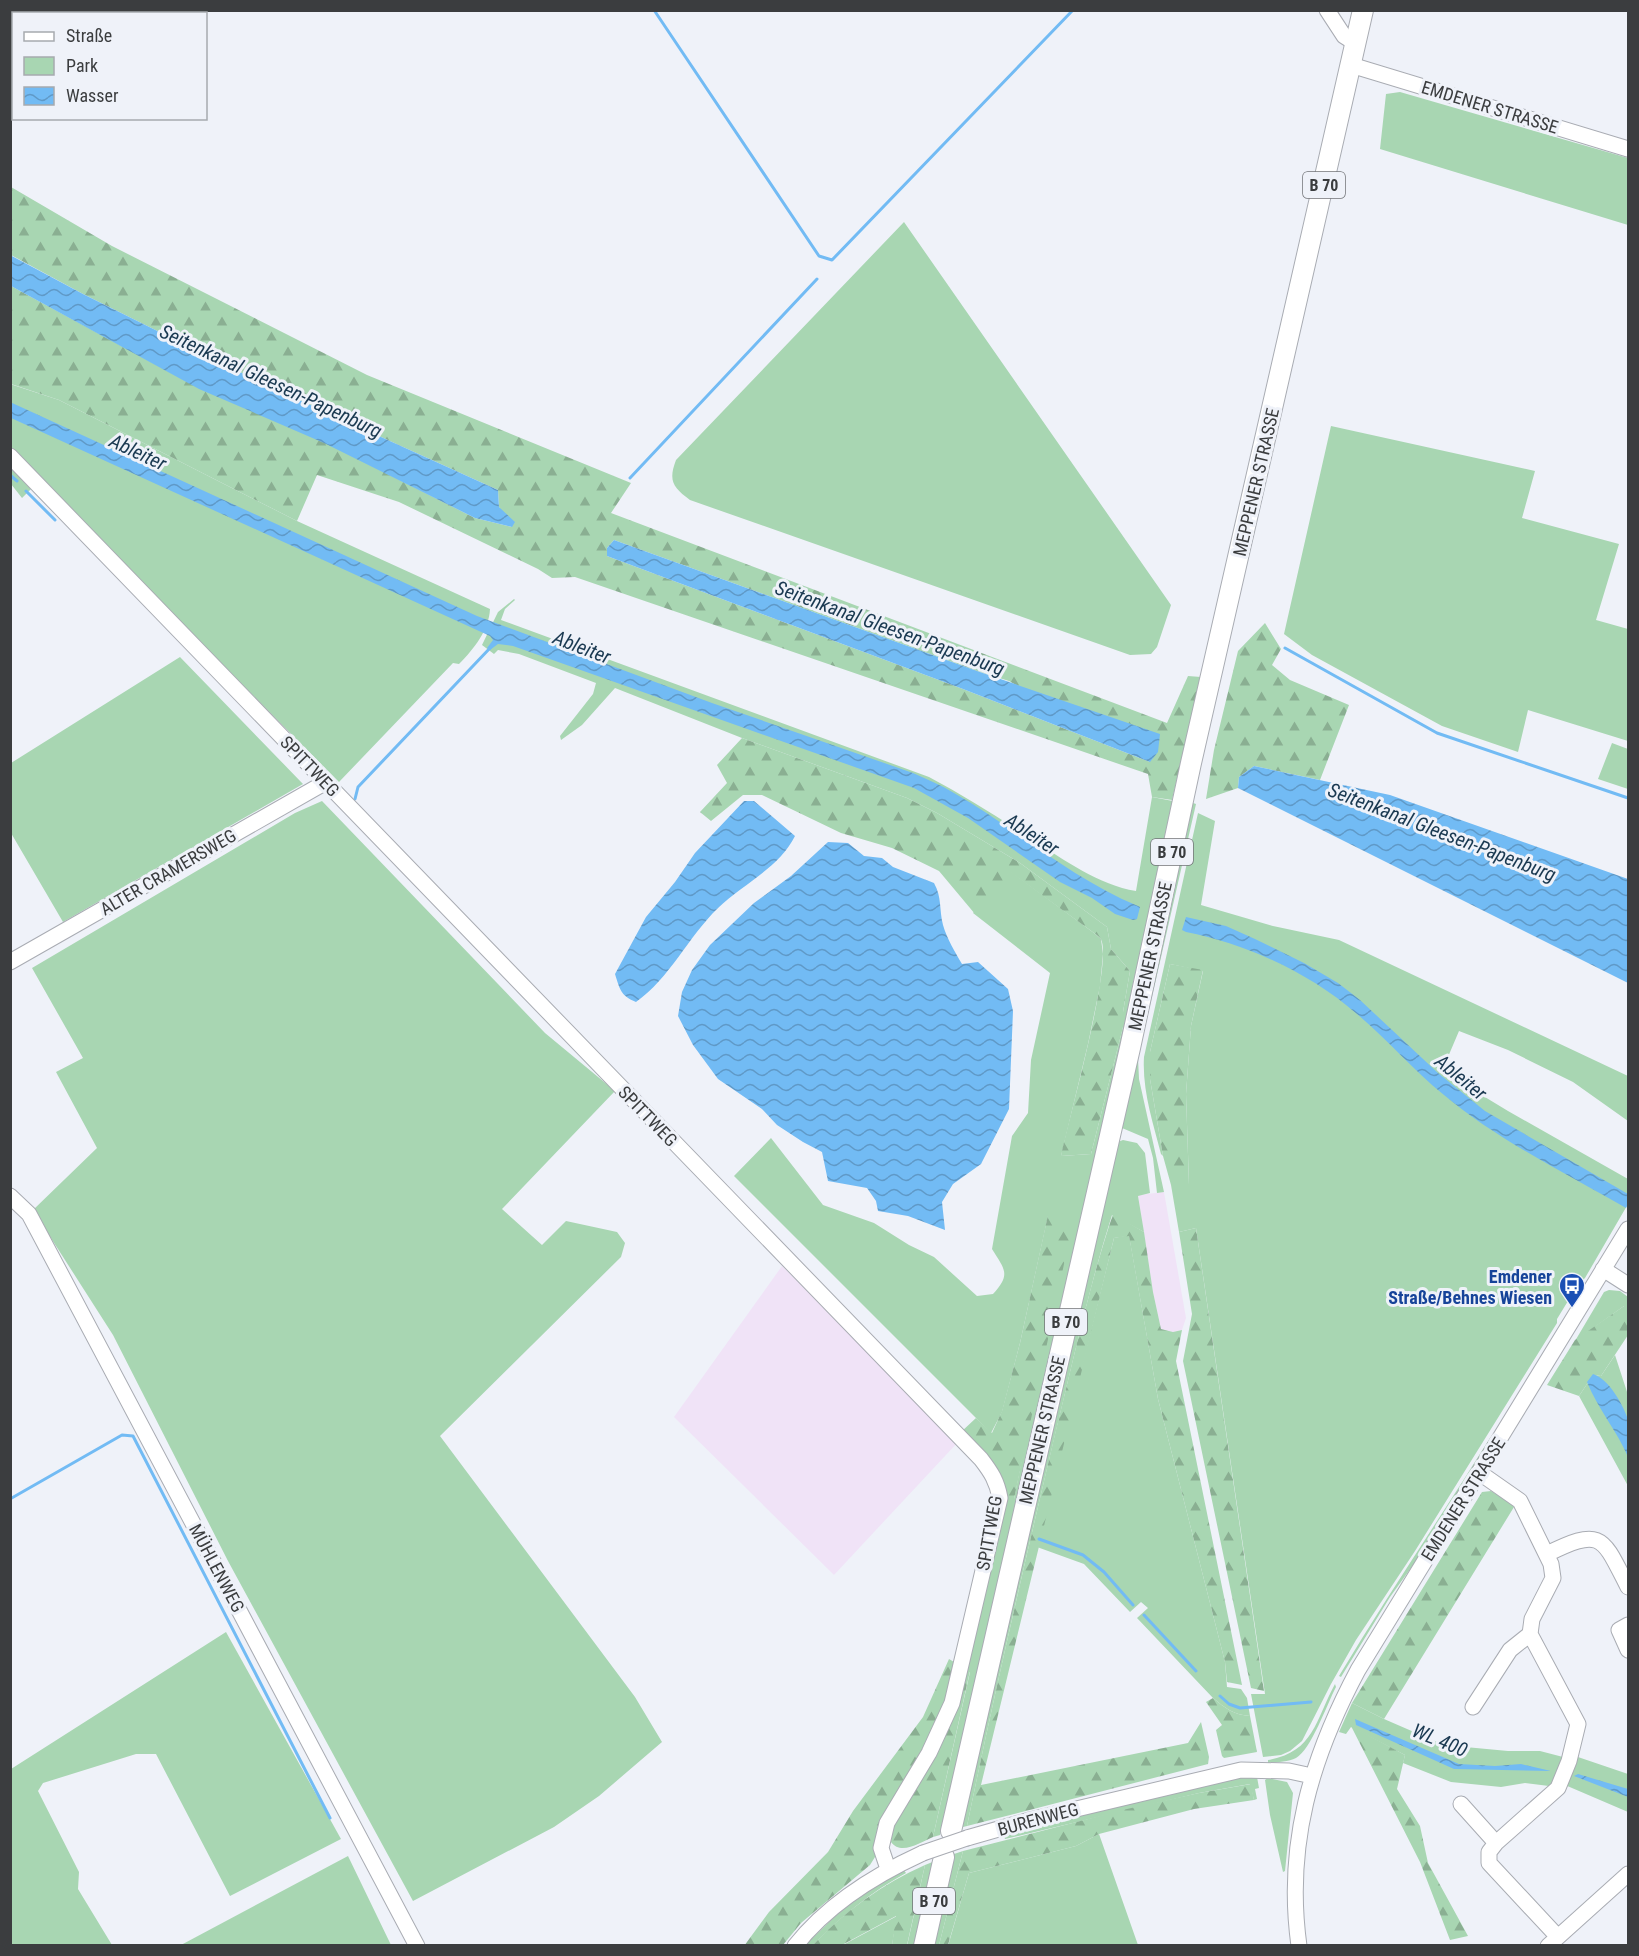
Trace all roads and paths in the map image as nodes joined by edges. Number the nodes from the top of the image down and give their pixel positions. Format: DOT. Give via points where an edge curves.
graph roads {
  1 [pos="1327,10"];
  2 [pos="1362,10"];
  3 [pos="1355,43"];
  4 [pos="1351,65"];
  5 [pos="1629,148"];
  6 [pos="10,456"];
  7 [pos="326,782"];
  8 [pos="10,962"];
  9 [pos="10,1196"];
  10 [pos="1629,1229"];
  11 [pos="1604,1269"];
  12 [pos="1629,1285"];
  13 [pos="1480,1473"];
  14 [pos="1547,1554"];
  15 [pos="1629,1587"];
  16 [pos="1629,1625"];
  17 [pos="1530,1634"];
  18 [pos="1629,1650"];
  19 [pos="1473,1707"];
  20 [pos="1312,1776"];
  21 [pos="1461,1804"];
  22 [pos="959,1835"];
  23 [pos="1496,1843"];
  24 [pos="944,1857"];
  25 [pos="888,1869"];
  26 [pos="1629,1874"];
  27 [pos="1553,1941"];
  28 [pos="417,1946"];
  29 [pos="795,1946"];
  30 [pos="924,1946"];
  31 [pos="1299,1946"];
  1 -- 3 [label="street" via="1344,36"];
  2 -- 3 [label="main road, MEPPENER STRASSE / B 70"];
  3 -- 4 [label="main road, MEPPENER STRASSE / B 70"];
  4 -- 5 [label="street, EMDENER STRASSE"];
  4 -- 22 [label="main road, MEPPENER STRASSE / B 70" via="1191,763"];
  6 -- 7 [label="street, SPITTWEG"];
  7 -- 8 [label="street, ALTER CRAMERSWEG"];
  7 -- 25 [label="street, SPITTWEG" via="993,1474 1000,1498 952,1703 887,1823 881,1848"];
  9 -- 28 [label="street, MÜHLENWEG" via="29,1214"];
  10 -- 11 [label="street, EMDENER STRASSE"];
  11 -- 12 [label="street"];
  11 -- 13 [label="street, EMDENER STRASSE"];
  13 -- 14 [label="street" via="1520,1501"];
  13 -- 20 [label="street, EMDENER STRASSE" via="1358,1670 1334,1715"];
  14 -- 15 [label="street" via="1574,1540 1601,1542"];
  14 -- 17 [label="street" via="1553,1578 1532,1619"];
  16 -- 18 [label="street" via="1619,1630"];
  17 -- 19 [label="street" via="1510,1650"];
  17 -- 23 [label="street" via="1578,1724 1558,1788"];
  20 -- 22 [label="street, BURENWEG" via="1241,1770"];
  20 -- 31 [label="street, EMDENER STRASSE" via="1296,1864"];
  21 -- 23 [label="street"];
  22 -- 25 [label="street, BURENWEG, bridge"];
  23 -- 27 [label="street" via="1489,1852 1489,1863"];
  24 -- 30 [label="main road, B 70"];
  25 -- 29 [label="street, BURENWEG" via="843,1899"];
  26 -- 27 [label="street"];
}
